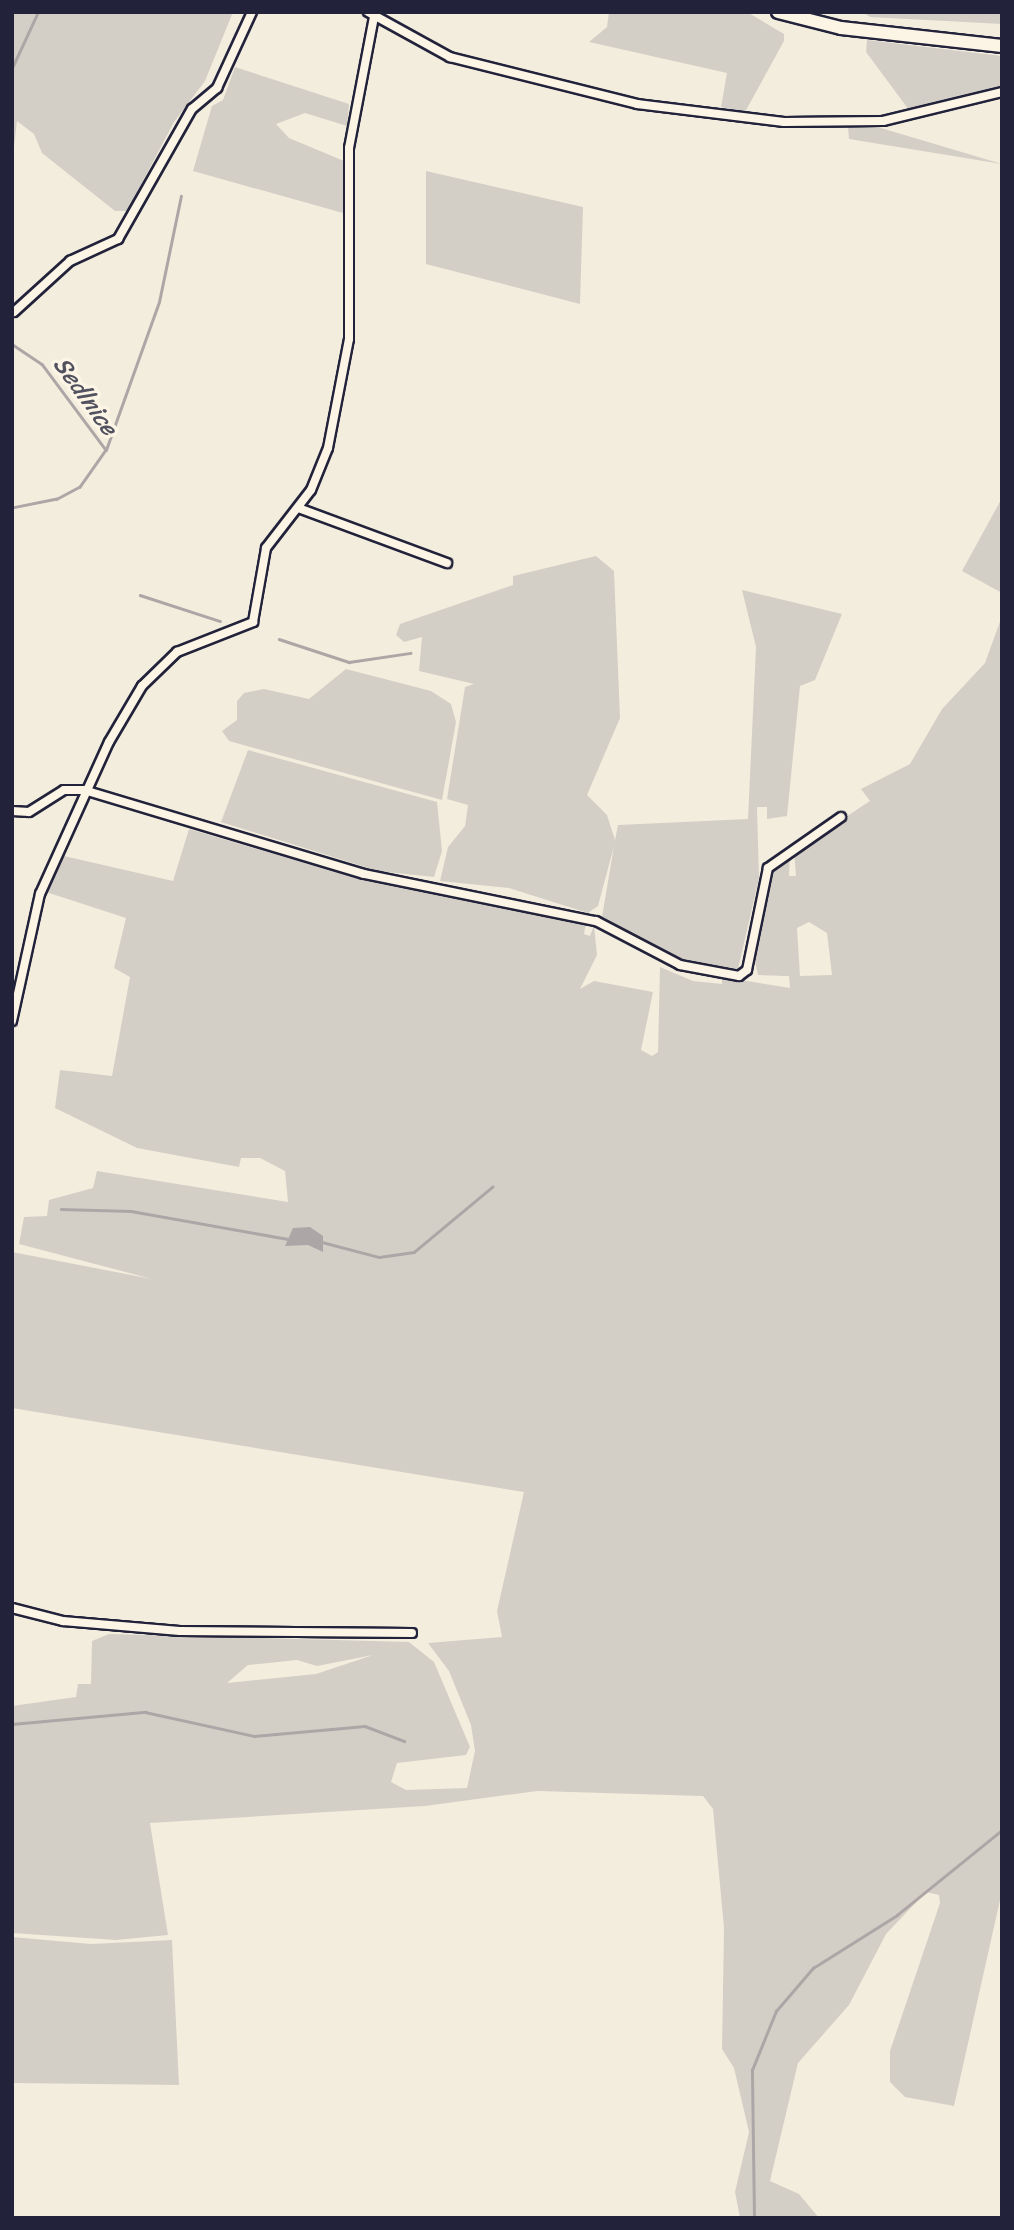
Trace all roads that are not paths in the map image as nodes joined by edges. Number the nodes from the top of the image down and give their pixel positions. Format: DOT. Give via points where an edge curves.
graph roads {
  1 [pos="252,12"];
  2 [pos="778,12"];
  3 [pos="371,14"];
  4 [pos="1002,46"];
  5 [pos="1002,92"];
  6 [pos="14,312"];
  7 [pos="298,508"];
  8 [pos="447,562"];
  9 [pos="84,790"];
  10 [pos="12,811"];
  11 [pos="841,817"];
  12 [pos="12,1021"];
  13 [pos="12,1608"];
  14 [pos="412,1633"];
  1 -- 6 [label="street" via="217,88 192,109 118,239 70,261"];
  2 -- 4 [label="main road" via="841,28"];
  3 -- 5 [label="street" via="450,57 636,104 784,122 883,121"];
  3 -- 7 [label="street" via="349,148 349,339 328,448"];
  7 -- 8 [label="street"];
  7 -- 9 [label="street" via="260,564 253,622 177,652 142,686"];
  9 -- 10 [label="street" via="64,790 29,812"];
  9 -- 11 [label="street" via="364,874 596,921 680,965 739,976 747,970 768,868"];
  9 -- 12 [label="street" via="27,934"];
  13 -- 14 [label="street" via="63,1621 180,1631"];
}
